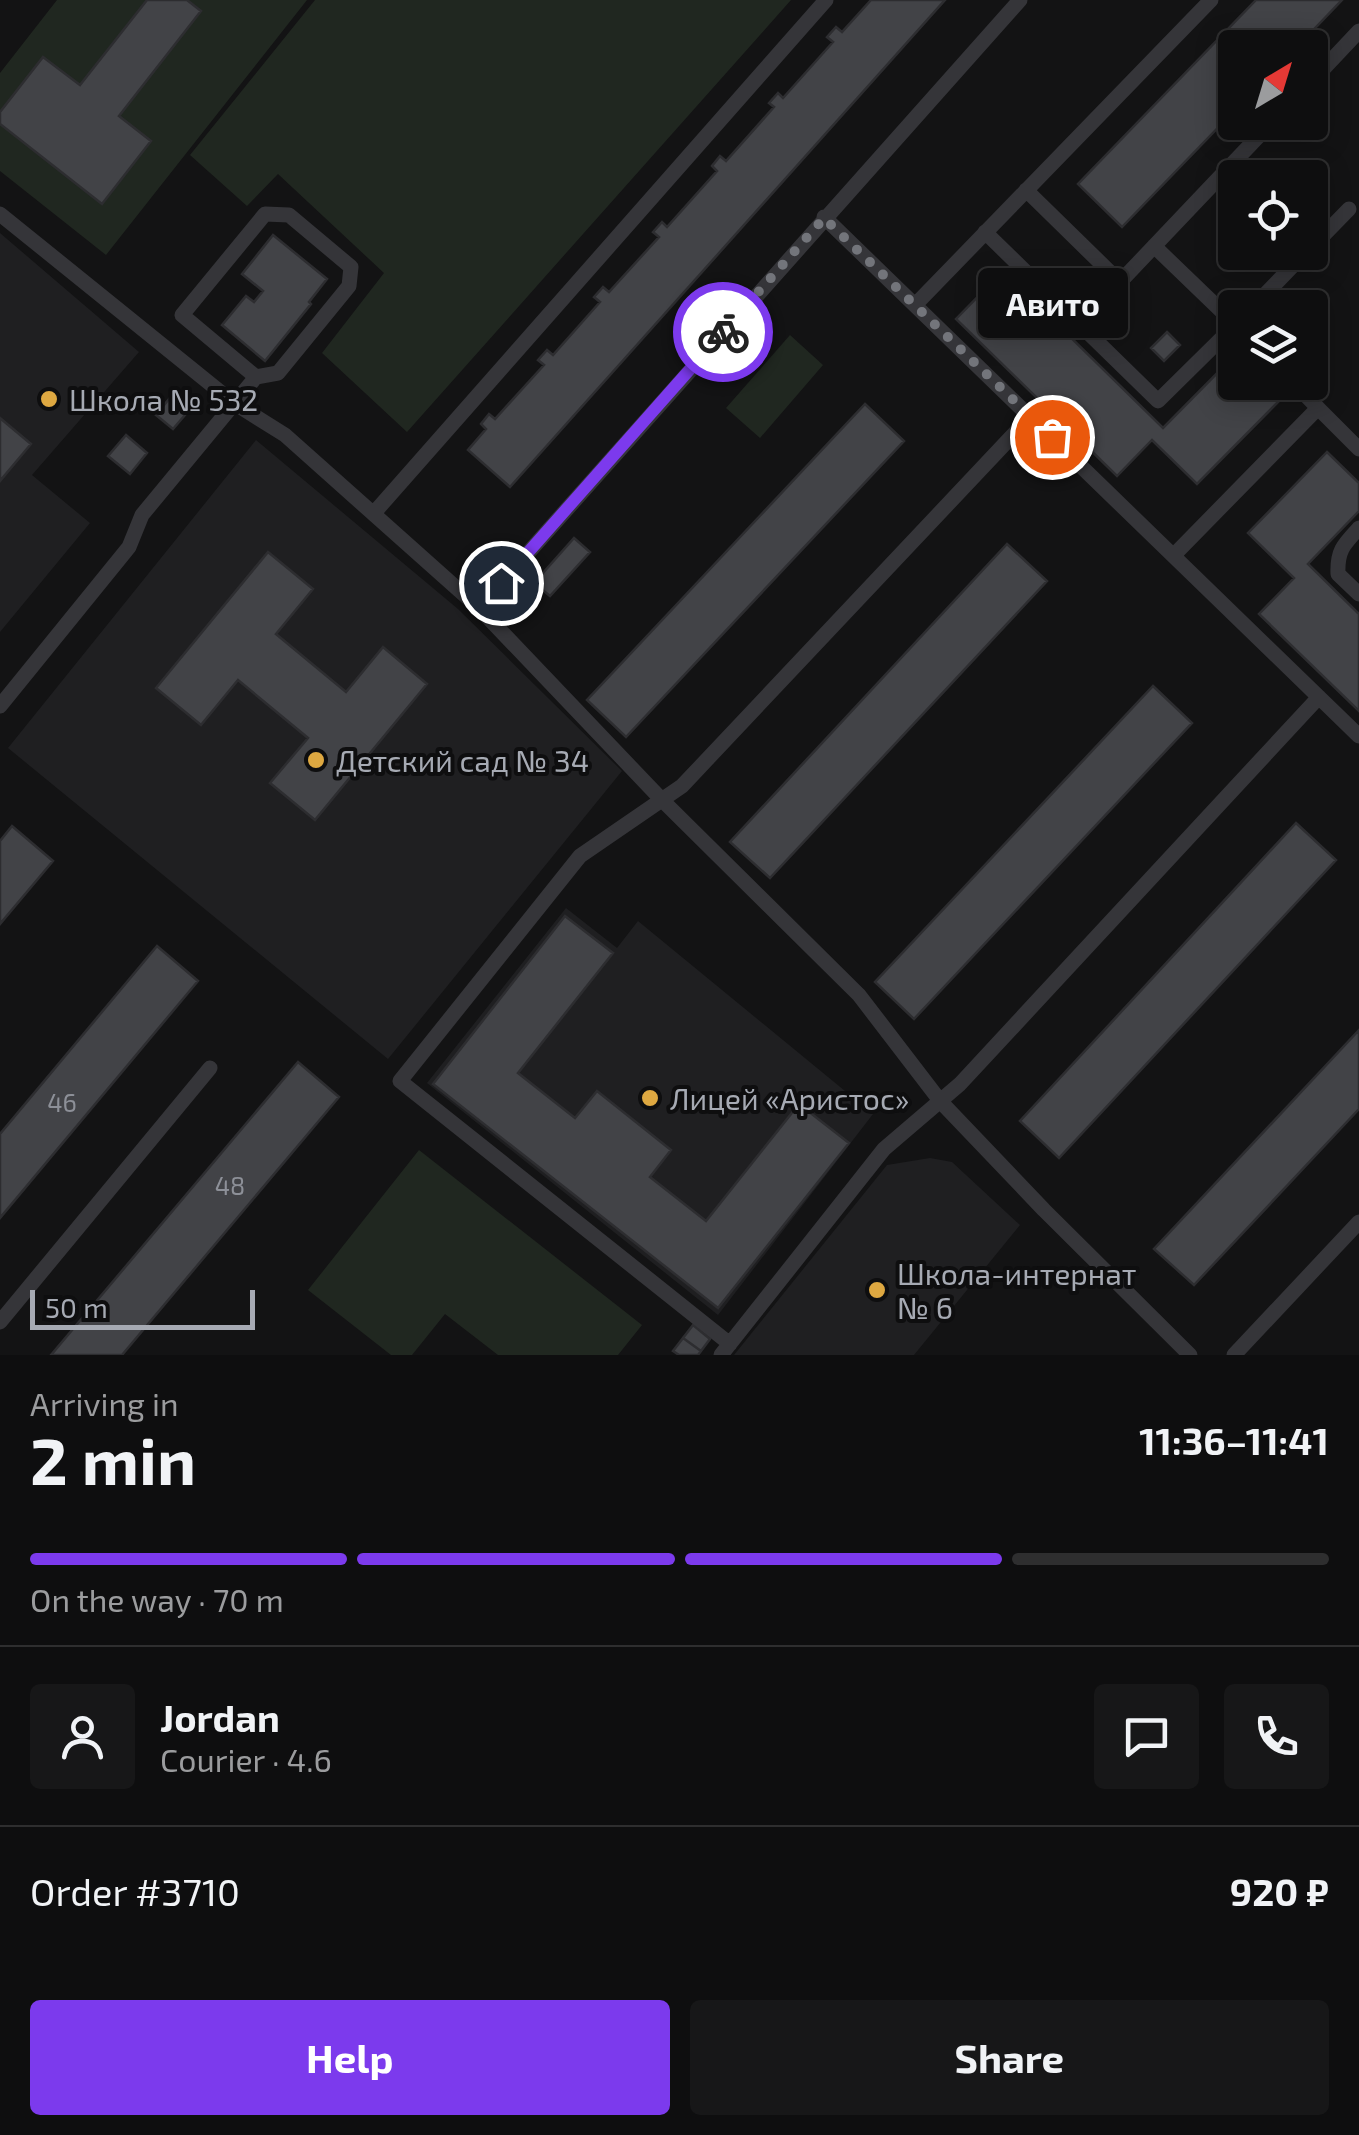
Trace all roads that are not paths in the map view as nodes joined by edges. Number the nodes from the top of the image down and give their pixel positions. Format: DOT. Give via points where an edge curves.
graph roads {
  1 [pos="826,0"];
  2 [pos="1020,0"];
  3 [pos="1212,0"];
  4 [pos="1359,32"];
  5 [pos="1328,64"];
  6 [pos="1255,140"];
  7 [pos="1026,190"];
  8 [pos="1349,209"];
  9 [pos="0,214"];
  10 [pos="824,218"];
  11 [pos="1328,230"];
  12 [pos="985,232"];
  13 [pos="1154,246"];
  14 [pos="1289,270"];
  15 [pos="1269,290"];
  16 [pos="916,304"];
  17 [pos="1218,308"];
  18 [pos="1218,342"];
  19 [pos="256,376"];
  20 [pos="1310,400"];
  21 [pos="234,403"];
  22 [pos="1318,408"];
  23 [pos="1031,416"];
  24 [pos="1359,449"];
  25 [pos="374,513"];
  26 [pos="1359,528"];
  27 [pos="1174,555"];
  28 [pos="1359,594"];
  29 [pos="478,608"];
  30 [pos="1320,698"];
  31 [pos="0,706"];
  32 [pos="1359,736"];
  33 [pos="662,800"];
  34 [pos="210,1068"];
  35 [pos="941,1102"];
  36 [pos="1359,1222"];
  37 [pos="0,1322"];
  38 [pos="726,1350"];
  39 [pos="1190,1355"];
  40 [pos="1234,1355"];
  1 -- 25 [label="lane"];
  2 -- 10 [label="lane"];
  3 -- 7 [label="lane"];
  4 -- 5 [label="lane"];
  6 -- 13 [label="lane"];
  7 -- 12 [label="lane"];
  7 -- 13 [label="lane" via="1120,282"];
  8 -- 11 [label="lane"];
  9 -- 21 [label="lane"];
  10 -- 16 [label="lane"];
  10 -- 29 [label="lane"];
  12 -- 16 [label="lane"];
  12 -- 18 [label="lane" via="1158,400"];
  13 -- 17 [label="lane"];
  14 -- 15 [label="lane"];
  16 -- 23 [label="lane"];
  19 -- 19 [label="lane" via="278,373 349,286 351,267 289,215 265,214 182,315"];
  19 -- 21 [label="lane"];
  20 -- 22 [label="lane"];
  21 -- 25 [label="lane" via="286,435"];
  21 -- 31 [label="lane"];
  22 -- 24 [label="lane"];
  22 -- 27 [label="lane"];
  23 -- 27 [label="lane"];
  23 -- 33 [label="lane"];
  25 -- 29 [label="lane"];
  26 -- 28 [label="lane" via="1338,557 1338,574"];
  27 -- 30 [label="lane"];
  29 -- 33 [label="lane"];
  30 -- 32 [label="lane"];
  30 -- 35 [label="lane"];
  33 -- 35 [label="lane" via="859,995"];
  33 -- 38 [label="lane" via="580,856 400,1081"];
  34 -- 37 [label="lane"];
  35 -- 38 [label="lane" via="884,1149"];
  35 -- 39 [label="lane"];
  36 -- 40 [label="lane"];
}
